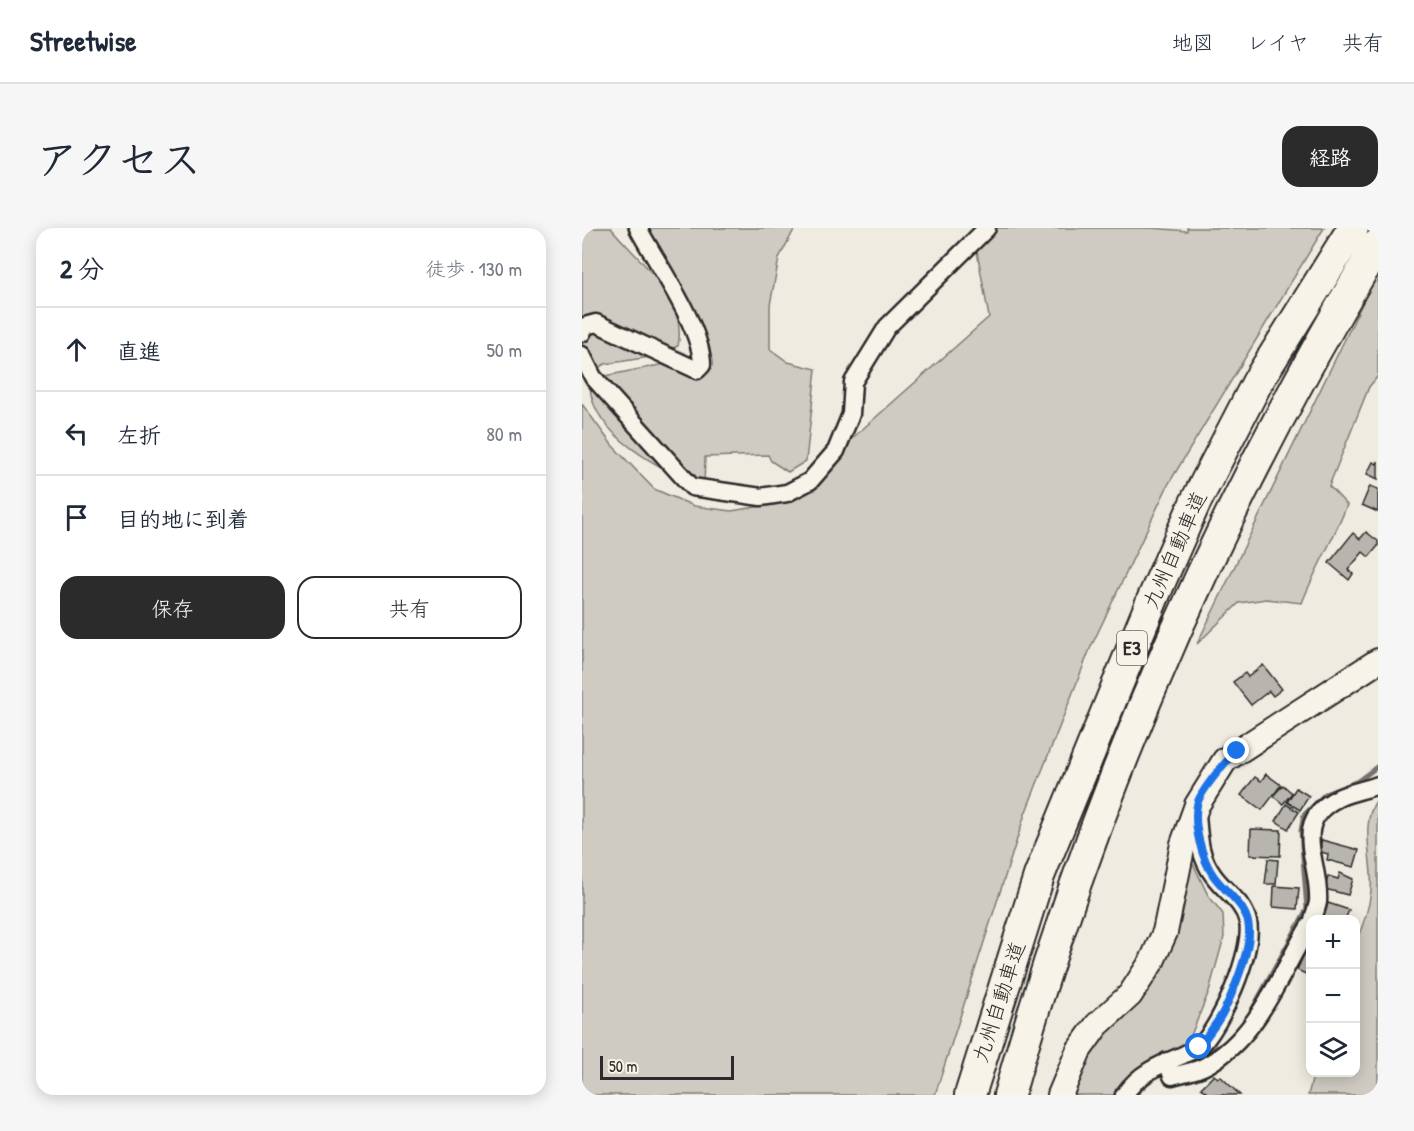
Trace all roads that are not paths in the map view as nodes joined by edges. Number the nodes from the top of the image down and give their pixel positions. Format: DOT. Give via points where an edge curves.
graph roads {
  1 [pos="638,228"];
  2 [pos="987,228"];
  3 [pos="1353,228"];
  4 [pos="1378,244"];
  5 [pos="582,333"];
  6 [pos="582,356"];
  7 [pos="1378,661"];
  8 [pos="1378,785"];
  9 [pos="1197,805"];
  10 [pos="1314,915"];
  11 [pos="1306,934"];
  12 [pos="1167,1062"];
  13 [pos="970,1095"];
  14 [pos="1009,1095"];
  15 [pos="1060,1095"];
  16 [pos="1124,1095"];
  1 -- 5 [label="street" via="687,316 702,349 702,365 697,370 596,322 585,326"];
  2 -- 6 [label="street" via="887,327 853,382 851,414 836,451 810,481 787,493 761,497 692,487 593,377"];
  3 -- 13 [label="highway, 九州自動車道 / E3" via="1258,381 1153,598 1039,876"];
  4 -- 14 [label="highway, 九州自動車道 / E3" via="1286,404 1214,547 1143,705 1063,918"];
  7 -- 9 [label="street" via="1225,760"];
  8 -- 10 [label="street" via="1339,797 1318,812 1312,823 1318,903"];
  9 -- 12 [label="street" via="1200,851 1212,875 1239,902 1250,932 1222,1014 1199,1047"];
  9 -- 15 [label="street" via="1183,844 1165,932 1152,961 1130,995 1097,1026 1079,1050"];
  11 -- 12 [label="street" via="1259,1015 1225,1053 1206,1066 1172,1076"];
  12 -- 16 [label="street" via="1145,1071"];
}
